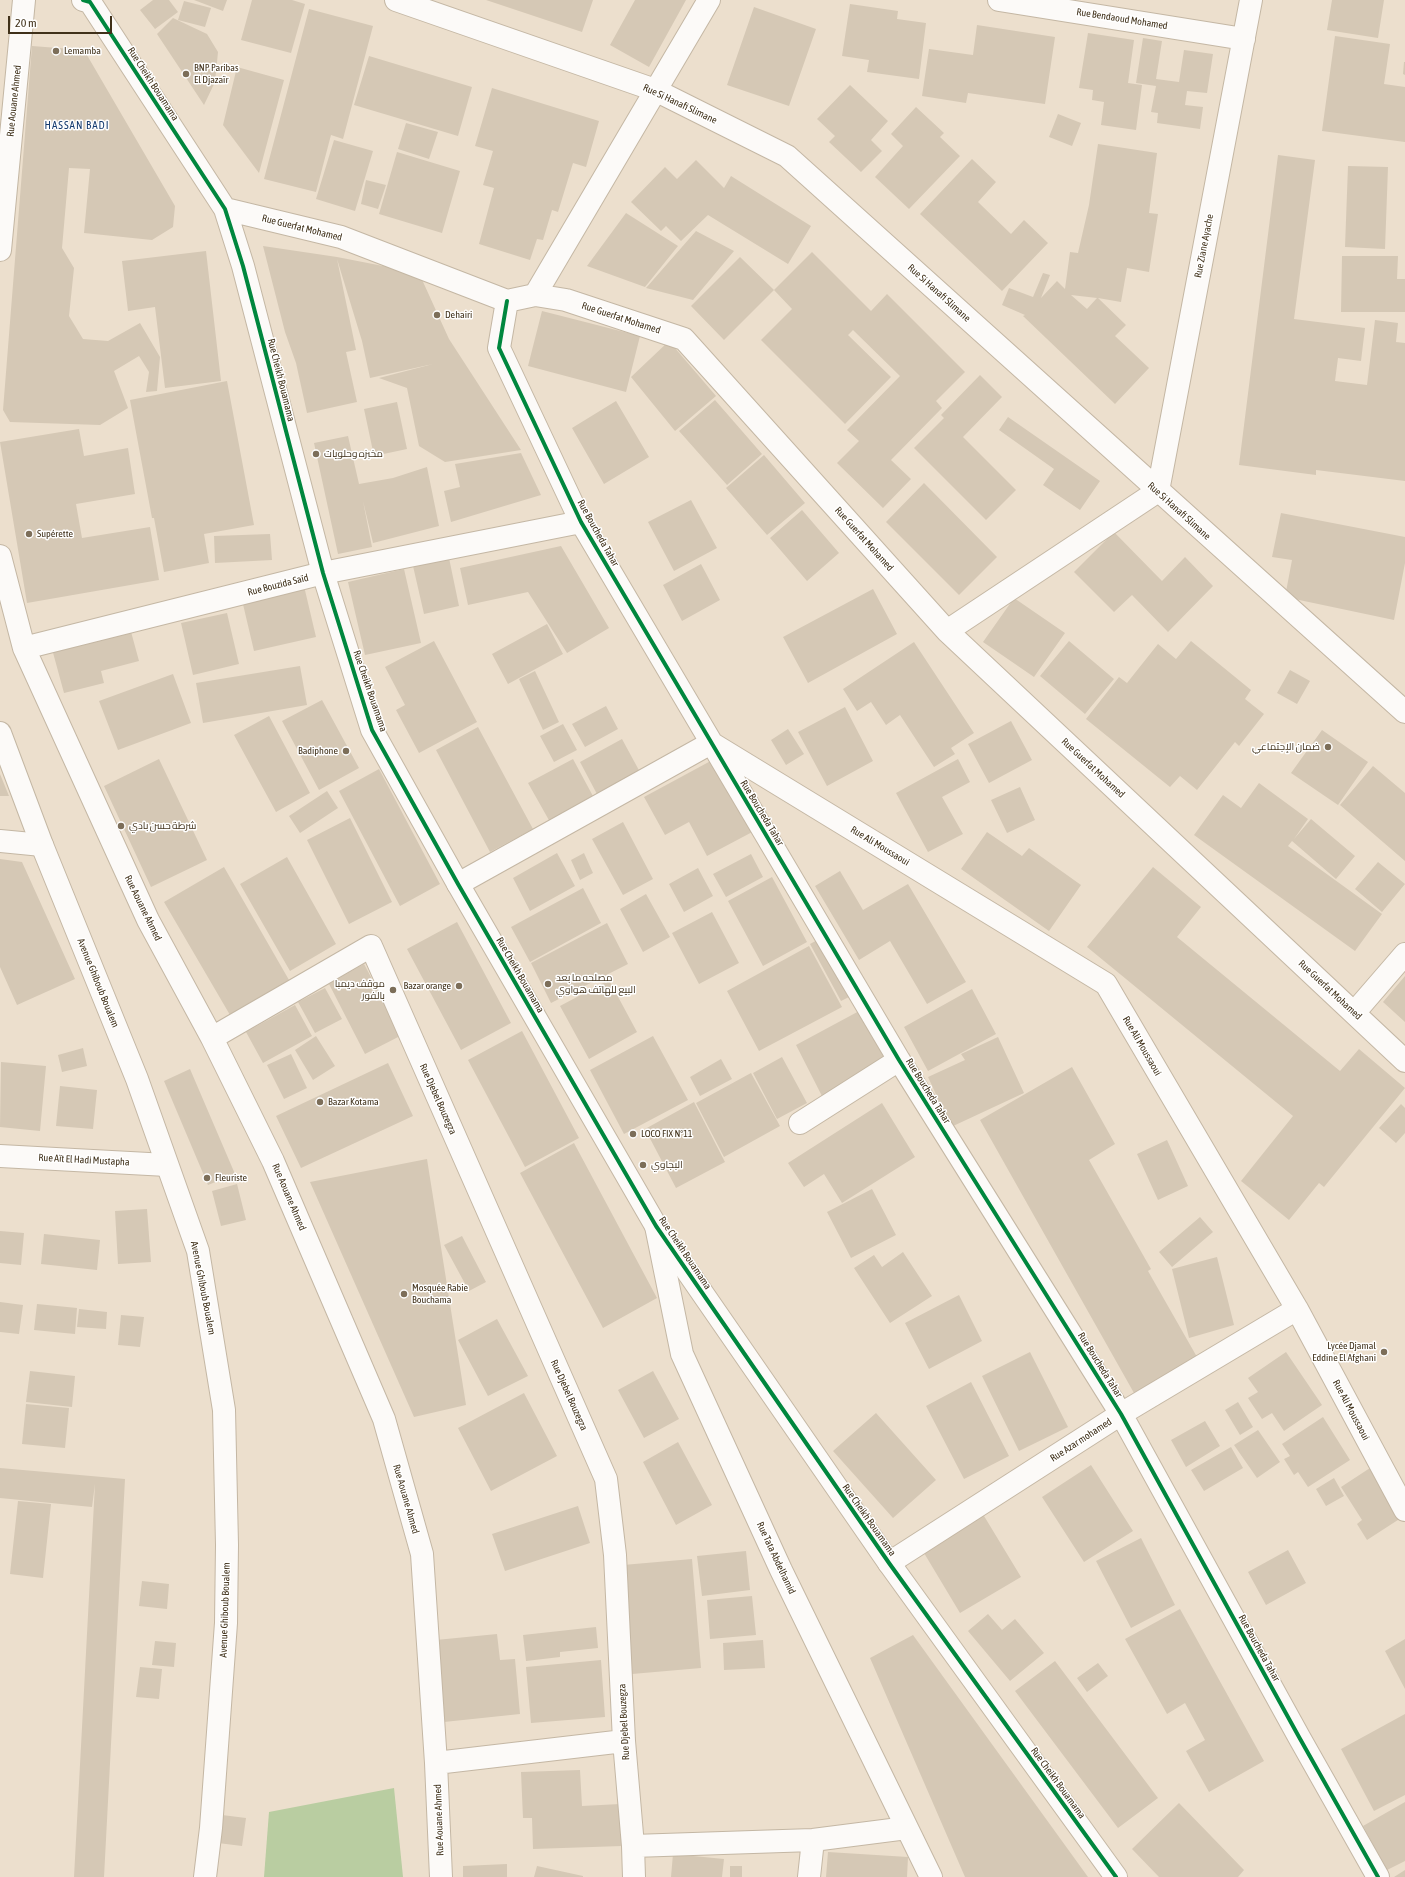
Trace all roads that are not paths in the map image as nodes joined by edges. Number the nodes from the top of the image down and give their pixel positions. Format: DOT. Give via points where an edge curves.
graph roads {
  1 [pos="24,0"];
  2 [pos="83,0"];
  3 [pos="396,0"];
  4 [pos="709,0"];
  5 [pos="999,0"];
  6 [pos="1251,0"];
  7 [pos="1244,39"];
  8 [pos="655,90"];
  9 [pos="225,209"];
  10 [pos="0,250"];
  11 [pos="535,295"];
  12 [pos="507,301"];
  13 [pos="1158,491"];
  14 [pos="581,522"];
  15 [pos="0,556"];
  16 [pos="323,573"];
  17 [pos="947,631"];
  18 [pos="24,648"];
  19 [pos="1405,712"];
  20 [pos="0,733"];
  21 [pos="711,743"];
  22 [pos="0,841"];
  23 [pos="42,845"];
  24 [pos="458,884"];
  25 [pos="1405,954"];
  26 [pos="1354,1013"];
  27 [pos="212,1038"];
  28 [pos="899,1060"];
  29 [pos="1405,1060"];
  30 [pos="800,1123"];
  31 [pos="0,1156"];
  32 [pos="167,1165"];
  33 [pos="656,1226"];
  34 [pos="1297,1309"];
  35 [pos="1122,1414"];
  36 [pos="1405,1510"];
  37 [pos="890,1563"];
  38 [pos="624,1741"];
  39 [pos="436,1763"];
  40 [pos="907,1828"];
  41 [pos="813,1840"];
  42 [pos="634,1846"];
  43 [pos="205,1877"];
  44 [pos="441,1877"];
  45 [pos="634,1877"];
  46 [pos="809,1877"];
  47 [pos="931,1877"];
  48 [pos="1116,1877"];
  49 [pos="1378,1877"];
  1 -- 10 [label="street, Rue Aouane Ahmed"];
  2 -- 9 [label="street, Rue Cheikh Bouamama" via="90,2"];
  3 -- 8 [label="street, Rue Si Hanafi Slimane"];
  4 -- 8 [label="street"];
  5 -- 7 [label="street, Rue Bendaoud Mohamed"];
  6 -- 7 [label="street, Rue Ziane Ayache"];
  7 -- 13 [label="street, Rue Ziane Ayache"];
  8 -- 11 [label="street"];
  8 -- 13 [label="street, Rue Si Hanafi Slimane" via="787,156"];
  9 -- 12 [label="street, Rue Guerfat Mohamed" via="341,237"];
  9 -- 16 [label="street, Rue Cheikh Bouamama" via="243,266"];
  11 -- 12 [label="street, Rue Guerfat Mohamed"];
  11 -- 17 [label="street, Rue Guerfat Mohamed" via="566,300 684,339"];
  12 -- 14 [label="street, Rue Boucheda Tahar" via="499,348"];
  13 -- 17 [label="street"];
  13 -- 19 [label="street, Rue Si Hanafi Slimane"];
  14 -- 16 [label="street, Rue Bouzida Saïd"];
  14 -- 21 [label="street, Rue Boucheda Tahar"];
  15 -- 18 [label="street, Rue Aouane Ahmed"];
  16 -- 18 [label="street, Rue Bouzida Saïd"];
  16 -- 24 [label="street, Rue Cheikh Bouamama" via="372,730"];
  17 -- 26 [label="street, Rue Guerfat Mohamed"];
  18 -- 27 [label="street, Rue Aouane Ahmed" via="148,920"];
  20 -- 23 [label="street, Avenue Ghiboub Boualem"];
  21 -- 24 [label="street"];
  21 -- 28 [label="street, Rue Boucheda Tahar"];
  21 -- 34 [label="street, Rue Ali Moussaoui" via="1106,984"];
  22 -- 23 [label="street"];
  23 -- 32 [label="street, Avenue Ghiboub Boualem" via="137,1079"];
  24 -- 33 [label="street, Rue Cheikh Bouamama"];
  25 -- 26 [label="street"];
  26 -- 29 [label="street, Rue Guerfat Mohamed"];
  27 -- 38 [label="street, Rue Djebel Bouzegza" via="370,946 606,1479 615,1555"];
  27 -- 39 [label="street, Rue Aouane Ahmed" via="273,1162 384,1419 422,1554"];
  28 -- 30 [label="street"];
  28 -- 35 [label="street, Rue Boucheda Tahar"];
  31 -- 32 [label="street, Rue Aït El Hadi Mustapha"];
  32 -- 43 [label="street, Avenue Ghiboub Boualem" via="198,1251 224,1410 226,1623"];
  33 -- 37 [label="street, Rue Cheikh Bouamama"];
  33 -- 40 [label="street, Rue Tata Abdelhamid" via="682,1354 781,1570"];
  34 -- 35 [label="street, Rue Azar mohamed"];
  34 -- 36 [label="street, Rue Ali Moussaoui"];
  35 -- 37 [label="street, Rue Azar mohamed"];
  35 -- 49 [label="street, Rue Boucheda Tahar"];
  37 -- 48 [label="street, Rue Cheikh Bouamama"];
  38 -- 39 [label="street"];
  38 -- 42 [label="street, Rue Djebel Bouzegza"];
  39 -- 44 [label="street, Rue Aouane Ahmed"];
  40 -- 41 [label="street"];
  40 -- 47 [label="street, Rue Tata Abdelhamid"];
  41 -- 42 [label="street"];
  41 -- 46 [label="street"];
  42 -- 45 [label="street, Rue Djebel Bouzegza"];
}
